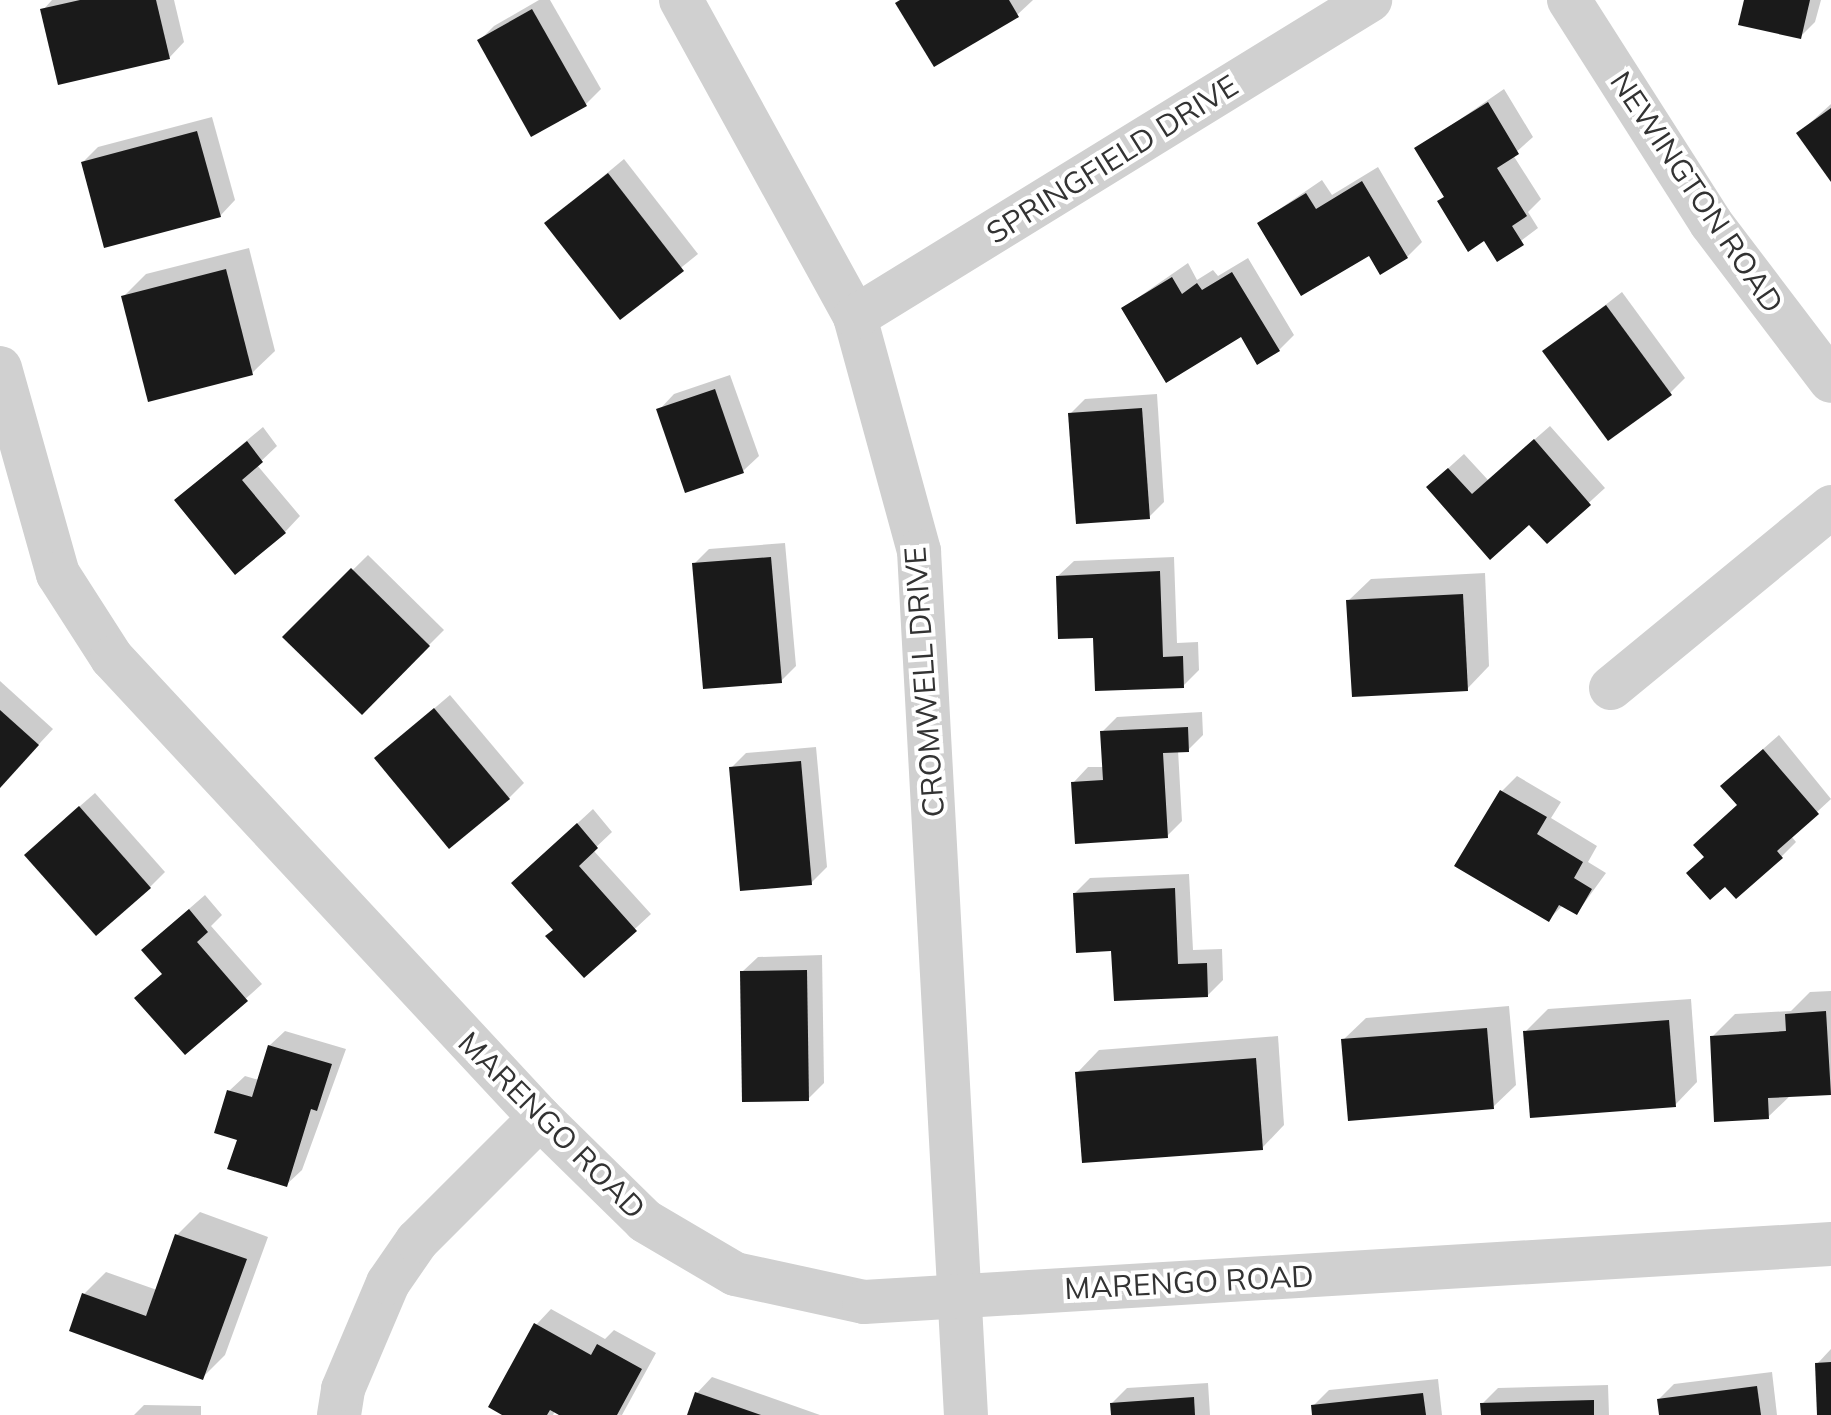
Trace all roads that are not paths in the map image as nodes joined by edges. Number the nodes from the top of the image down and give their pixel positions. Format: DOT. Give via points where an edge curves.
graph roads {
  1 [pos="681,0"];
  2 [pos="1370,0"];
  3 [pos="1569,0"];
  4 [pos="855,317"];
  5 [pos="0,368"];
  6 [pos="1831,381"];
  7 [pos="14,474"];
  8 [pos="1831,507"];
  9 [pos="1611,688"];
  10 [pos="540,1118"];
  11 [pos="1831,1244"];
  12 [pos="960,1296"];
  13 [pos="339,1415"];
  14 [pos="966,1415"];
  1 -- 4 [label="street, CROMWELL DRIVE"];
  2 -- 4 [label="street, SPRINGFIELD DRIVE"];
  3 -- 6 [label="street, NEWINGTON ROAD" via="1711,223"];
  4 -- 12 [label="street, CROMWELL DRIVE" via="919,551"];
  5 -- 7 [label="street, MARENGO ROAD"];
  7 -- 10 [label="street, MARENGO ROAD" via="58,574 112,658"];
  8 -- 9 [label="street"];
  10 -- 12 [label="street, MARENGO ROAD" via="645,1221 735,1274 864,1302"];
  10 -- 13 [label="street" via="417,1241 343,1389"];
  11 -- 12 [label="street, MARENGO ROAD"];
  12 -- 14 [label="street, CROMWELL DRIVE"];
}
